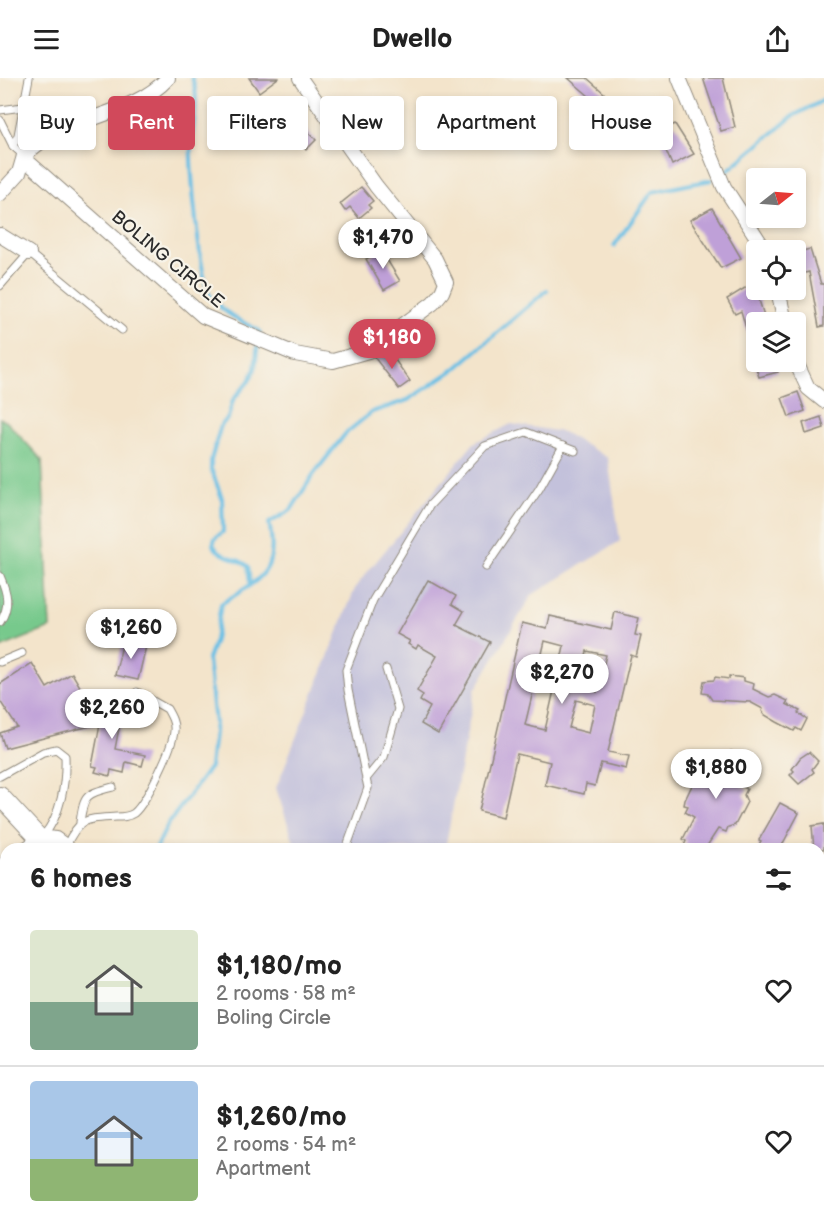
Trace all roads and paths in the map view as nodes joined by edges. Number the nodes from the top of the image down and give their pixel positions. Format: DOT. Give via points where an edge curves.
graph roads {
  1 [pos="29,78"];
  2 [pos="168,78"];
  3 [pos="300,78"];
  4 [pos="679,78"];
  5 [pos="25,96"];
  6 [pos="18,108"];
  7 [pos="0,110"];
  8 [pos="0,120"];
  9 [pos="18,135"];
  10 [pos="13,146"];
  11 [pos="24,156"];
  12 [pos="0,194"];
  13 [pos="0,235"];
  14 [pos="758,240"];
  15 [pos="29,253"];
  16 [pos="0,286"];
  17 [pos="122,330"];
  18 [pos="801,372"];
  19 [pos="824,401"];
  20 [pos="563,446"];
  21 [pos="575,451"];
  22 [pos="486,567"];
  23 [pos="0,576"];
  24 [pos="0,622"];
  25 [pos="22,653"];
  26 [pos="0,662"];
  27 [pos="386,669"];
  28 [pos="137,692"];
  29 [pos="0,776"];
  30 [pos="366,778"];
  31 [pos="113,787"];
  32 [pos="0,796"];
  33 [pos="80,822"];
  34 [pos="34,843"];
  35 [pos="38,843"];
  36 [pos="68,843"];
  37 [pos="348,843"];
  1 -- 5 [label="lane"];
  2 -- 11 [label="street" via="135,103 63,129"];
  3 -- 11 [label="street, BOLING CIRCLE" via="376,186 435,259 446,282 433,303 416,317 368,351 350,358 313,359 203,316 38,173"];
  4 -- 14 [label="street" via="724,187"];
  6 -- 7 [label="lane"];
  8 -- 10 [label="lane"];
  9 -- 10 [label="lane"];
  10 -- 11 [label="lane"];
  11 -- 12 [label="street" via="19,173"];
  13 -- 15 [label="street"];
  15 -- 16 [label="lane"];
  15 -- 17 [label="lane"];
  18 -- 19 [label="street" via="808,388"];
  20 -- 21 [label="lane"];
  20 -- 22 [label="lane"];
  20 -- 30 [label="lane" via="526,432 485,446 430,505 373,600 346,670"];
  23 -- 24 [label="lane" via="8,594"];
  25 -- 26 [label="lane"];
  27 -- 30 [label="lane" via="398,710 384,757"];
  28 -- 33 [label="lane" via="167,709 174,730 170,746 134,813"];
  29 -- 35 [label="lane" via="43,752 56,749 65,756 56,813 52,826"];
  30 -- 37 [label="lane" via="368,788"];
  31 -- 33 [label="lane" via="84,799"];
  32 -- 34 [label="street"];
  33 -- 36 [label="lane"];
}
